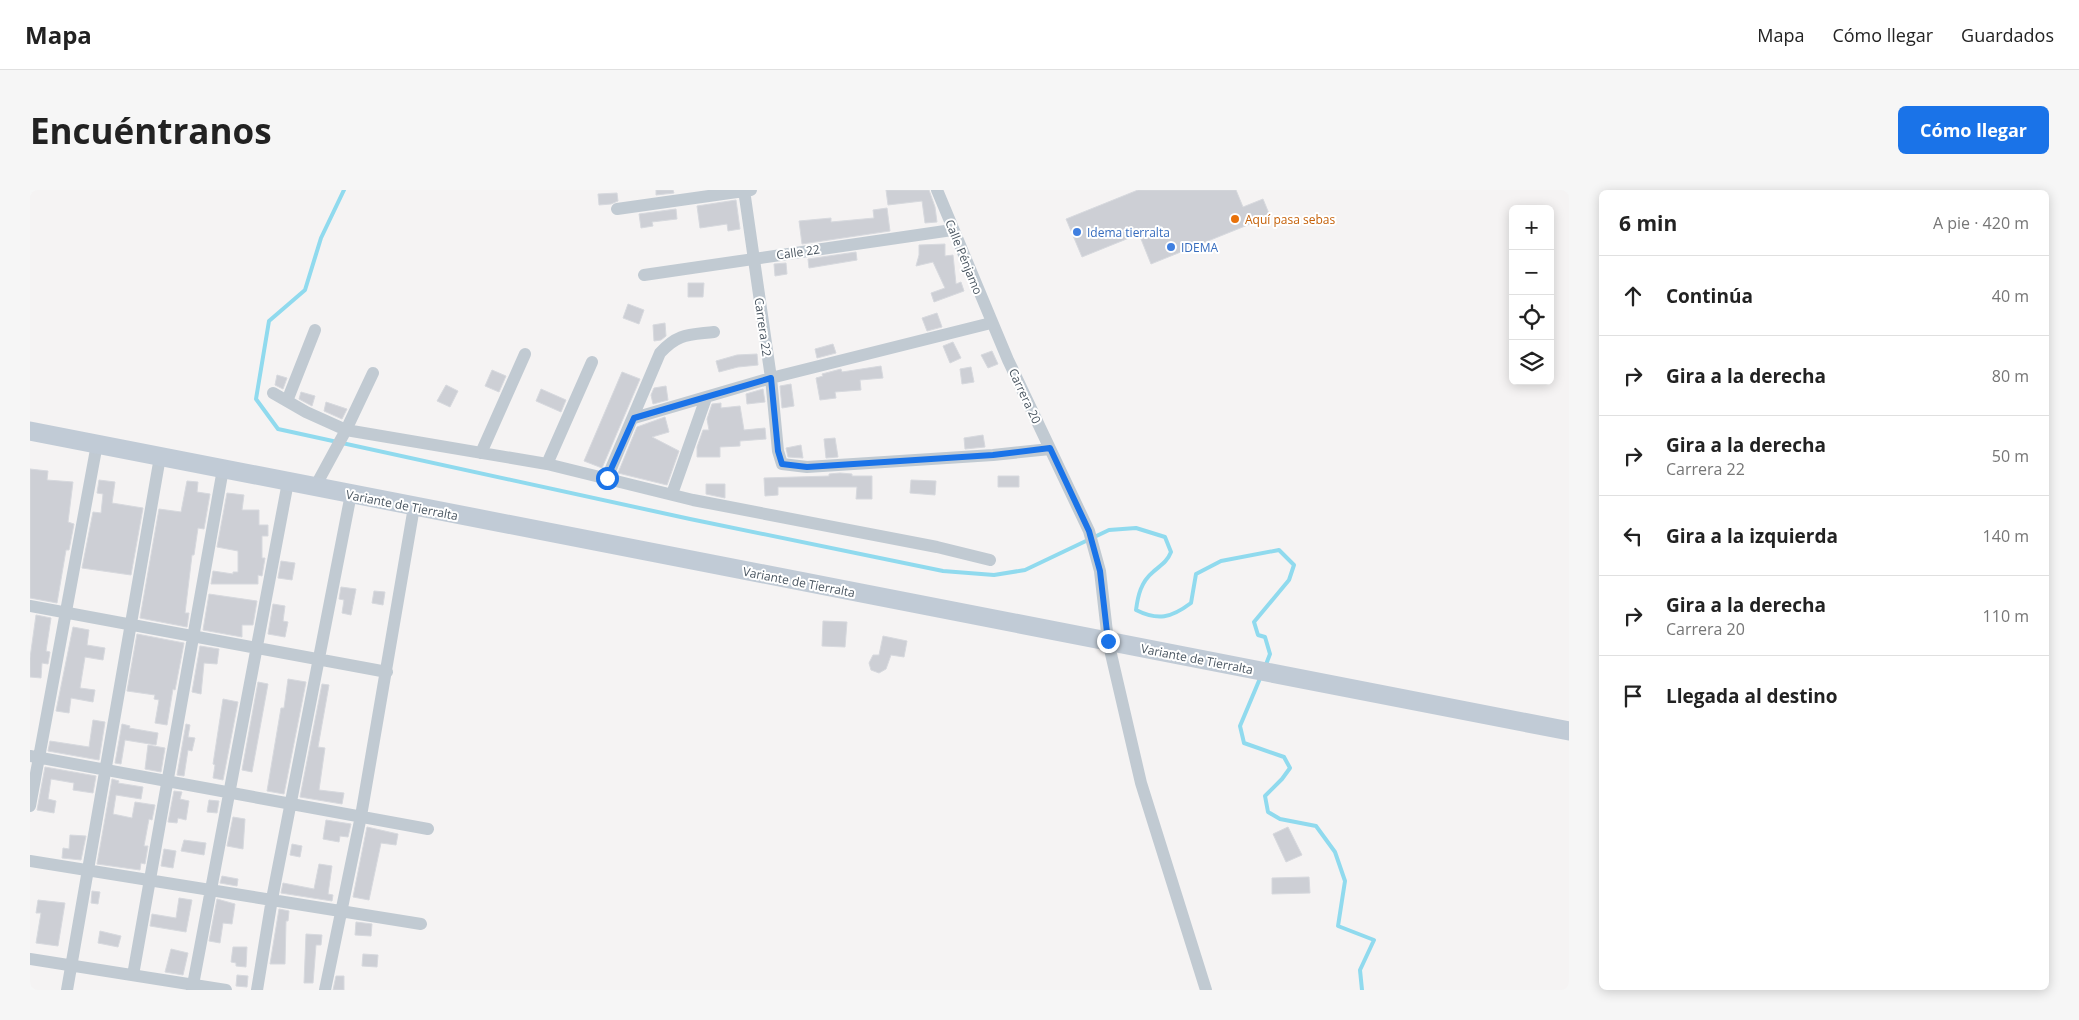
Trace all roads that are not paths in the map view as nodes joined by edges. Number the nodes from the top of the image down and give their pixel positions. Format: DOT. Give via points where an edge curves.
graph roads {
  1 [pos="746,190"];
  2 [pos="937,190"];
  3 [pos="617,210"];
  4 [pos="952,230"];
  5 [pos="753,258"];
  6 [pos="644,275"];
  7 [pos="991,323"];
  8 [pos="315,330"];
  9 [pos="714,332"];
  10 [pos="525,354"];
  11 [pos="592,362"];
  12 [pos="373,373"];
  13 [pos="771,378"];
  14 [pos="273,393"];
  15 [pos="706,398"];
  16 [pos="287,401"];
  17 [pos="634,418"];
  18 [pos="346,430"];
  19 [pos="30,431"];
  20 [pos="97,444"];
  21 [pos="1050,448"];
  22 [pos="481,453"];
  23 [pos="160,457"];
  24 [pos="547,464"];
  25 [pos="223,469"];
  26 [pos="607,478"];
  27 [pos="288,482"];
  28 [pos="315,487"];
  29 [pos="351,494"];
  30 [pos="672,494"];
  31 [pos="414,507"];
  32 [pos="990,560"];
  33 [pos="30,606"];
  34 [pos="66,612"];
  35 [pos="131,624"];
  36 [pos="194,636"];
  37 [pos="1108,641"];
  38 [pos="257,648"];
  39 [pos="319,659"];
  40 [pos="387,672"];
  41 [pos="1569,731"];
  42 [pos="34,757"];
  43 [pos="106,770"];
  44 [pos="168,781"];
  45 [pos="230,793"];
  46 [pos="290,804"];
  47 [pos="30,806"];
  48 [pos="361,816"];
  49 [pos="428,829"];
  50 [pos="30,861"];
  51 [pos="88,870"];
  52 [pos="150,880"];
  53 [pos="212,890"];
  54 [pos="272,899"];
  55 [pos="342,911"];
  56 [pos="421,924"];
  57 [pos="30,959"];
  58 [pos="72,965"];
  59 [pos="134,975"];
  60 [pos="192,987"];
  61 [pos="67,990"];
  62 [pos="226,990"];
  63 [pos="257,990"];
  64 [pos="325,990"];
  65 [pos="1206,990"];
  1 -- 3 [label="street"];
  1 -- 5 [label="street, Carrera 22"];
  2 -- 4 [label="street, Calle Pénjamo"];
  4 -- 5 [label="street, Calle 22"];
  4 -- 7 [label="street, Calle Pénjamo"];
  5 -- 6 [label="street, Calle 22"];
  5 -- 13 [label="street, Carrera 22"];
  7 -- 13 [label="street"];
  7 -- 21 [label="street, Carrera 20"];
  8 -- 16 [label="street"];
  9 -- 17 [label="street" via="681,336 670,342 660,353"];
  10 -- 22 [label="street"];
  11 -- 24 [label="street"];
  12 -- 18 [label="street"];
  13 -- 15 [label="street"];
  13 -- 21 [label="street, Carrera 22" via="782,464 807,467 993,455"];
  14 -- 16 [label="street"];
  15 -- 17 [label="street"];
  15 -- 30 [label="street"];
  16 -- 18 [label="street"];
  17 -- 26 [label="street"];
  18 -- 22 [label="street"];
  18 -- 28 [label="street"];
  19 -- 20 [label="main road, Variante de Tierralta"];
  20 -- 23 [label="main road, Variante de Tierralta"];
  20 -- 34 [label="street"];
  21 -- 37 [label="street, Carrera 20" via="1089,531 1100,571"];
  22 -- 24 [label="street"];
  23 -- 25 [label="main road, Variante de Tierralta"];
  23 -- 35 [label="street"];
  24 -- 26 [label="street"];
  25 -- 27 [label="main road, Variante de Tierralta"];
  25 -- 36 [label="street"];
  26 -- 30 [label="street"];
  27 -- 28 [label="main road, Variante de Tierralta"];
  27 -- 38 [label="street"];
  28 -- 29 [label="main road, Variante de Tierralta"];
  29 -- 31 [label="main road, Variante de Tierralta"];
  29 -- 39 [label="street"];
  30 -- 32 [label="street"];
  31 -- 37 [label="main road, Variante de Tierralta"];
  31 -- 40 [label="street"];
  33 -- 34 [label="street"];
  34 -- 35 [label="street"];
  34 -- 42 [label="street"];
  35 -- 36 [label="street"];
  35 -- 43 [label="street"];
  36 -- 38 [label="street"];
  36 -- 44 [label="street"];
  37 -- 41 [label="main road, Variante de Tierralta"];
  37 -- 65 [label="street, Carrera 20" via="1141,783"];
  38 -- 39 [label="street"];
  38 -- 45 [label="street"];
  39 -- 40 [label="street"];
  39 -- 46 [label="street"];
  40 -- 48 [label="street"];
  42 -- 43 [label="street"];
  42 -- 47 [label="street"];
  43 -- 44 [label="street"];
  43 -- 51 [label="street"];
  44 -- 45 [label="street"];
  44 -- 52 [label="street"];
  45 -- 46 [label="street"];
  45 -- 53 [label="street"];
  46 -- 48 [label="street"];
  46 -- 54 [label="street"];
  48 -- 49 [label="street"];
  48 -- 55 [label="street"];
  50 -- 51 [label="street"];
  51 -- 52 [label="street"];
  51 -- 58 [label="street"];
  52 -- 53 [label="street"];
  52 -- 59 [label="street"];
  53 -- 54 [label="street"];
  53 -- 60 [label="street"];
  54 -- 55 [label="street"];
  54 -- 63 [label="street"];
  55 -- 56 [label="street"];
  55 -- 64 [label="street"];
  57 -- 58 [label="street"];
  58 -- 59 [label="street"];
  58 -- 61 [label="street"];
  59 -- 60 [label="street"];
  60 -- 62 [label="street"];
}
